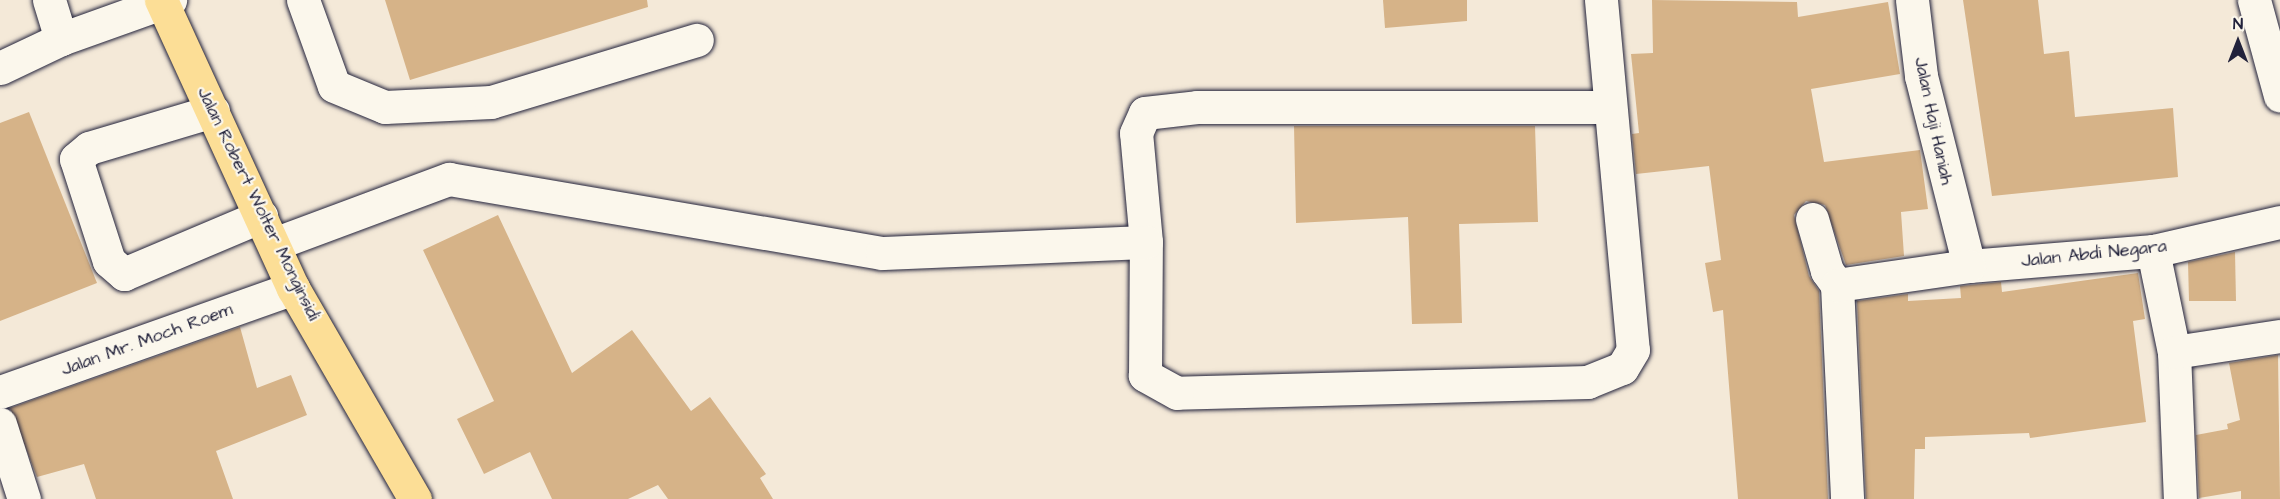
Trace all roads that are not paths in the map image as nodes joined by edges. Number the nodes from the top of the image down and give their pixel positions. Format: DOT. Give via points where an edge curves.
graph roads {
  1 [pos="50,0"];
  2 [pos="303,0"];
  3 [pos="1601,0"];
  4 [pos="1912,0"];
  5 [pos="2254,0"];
  6 [pos="165,1"];
  7 [pos="61,39"];
  8 [pos="697,40"];
  9 [pos="0,68"];
  10 [pos="2280,96"];
  11 [pos="1610,107"];
  12 [pos="213,111"];
  13 [pos="1812,219"];
  14 [pos="2280,222"];
  15 [pos="267,230"];
  16 [pos="1146,242"];
  17 [pos="2153,251"];
  18 [pos="1965,253"];
  19 [pos="1837,285"];
  20 [pos="293,288"];
  21 [pos="2280,336"];
  22 [pos="2174,352"];
  23 [pos="0,392"];
  24 [pos="0,424"];
  25 [pos="24,499"];
  26 [pos="415,499"];
  27 [pos="1847,499"];
  28 [pos="2180,499"];
  1 -- 7 [label="street"];
  2 -- 8 [label="street" via="334,86 385,107 491,102"];
  3 -- 11 [label="street"];
  4 -- 18 [label="street, Jalan Haji Haniah" via="1921,76"];
  5 -- 10 [label="street"];
  6 -- 7 [label="street"];
  6 -- 12 [label="highway, Jalan Robert Wolter Monginsidi"];
  7 -- 9 [label="street"];
  11 -- 16 [label="street" via="1156,108 1138,119 1136,133"];
  11 -- 16 [label="street" via="1633,350 1622,368 1588,382 1177,393 1144,375"];
  12 -- 15 [label="highway, Jalan Robert Wolter Monginsidi"];
  12 -- 15 [label="street" via="89,148 76,159 109,261 124,274"];
  13 -- 19 [label="street" via="1827,271"];
  14 -- 17 [label="street, Jalan Abdi Negara"];
  15 -- 16 [label="street" via="449,179 882,254"];
  15 -- 20 [label="highway, Jalan Robert Wolter Monginsidi"];
  17 -- 18 [label="street, Jalan Abdi Negara"];
  17 -- 22 [label="street"];
  18 -- 19 [label="street, Jalan Abdi Negara"];
  19 -- 27 [label="street"];
  20 -- 23 [label="street, Jalan Mr. Moch Roem"];
  20 -- 26 [label="highway, Jalan Robert Wolter Monginsidi"];
  21 -- 22 [label="street"];
  22 -- 28 [label="street"];
  24 -- 25 [label="street"];
}
